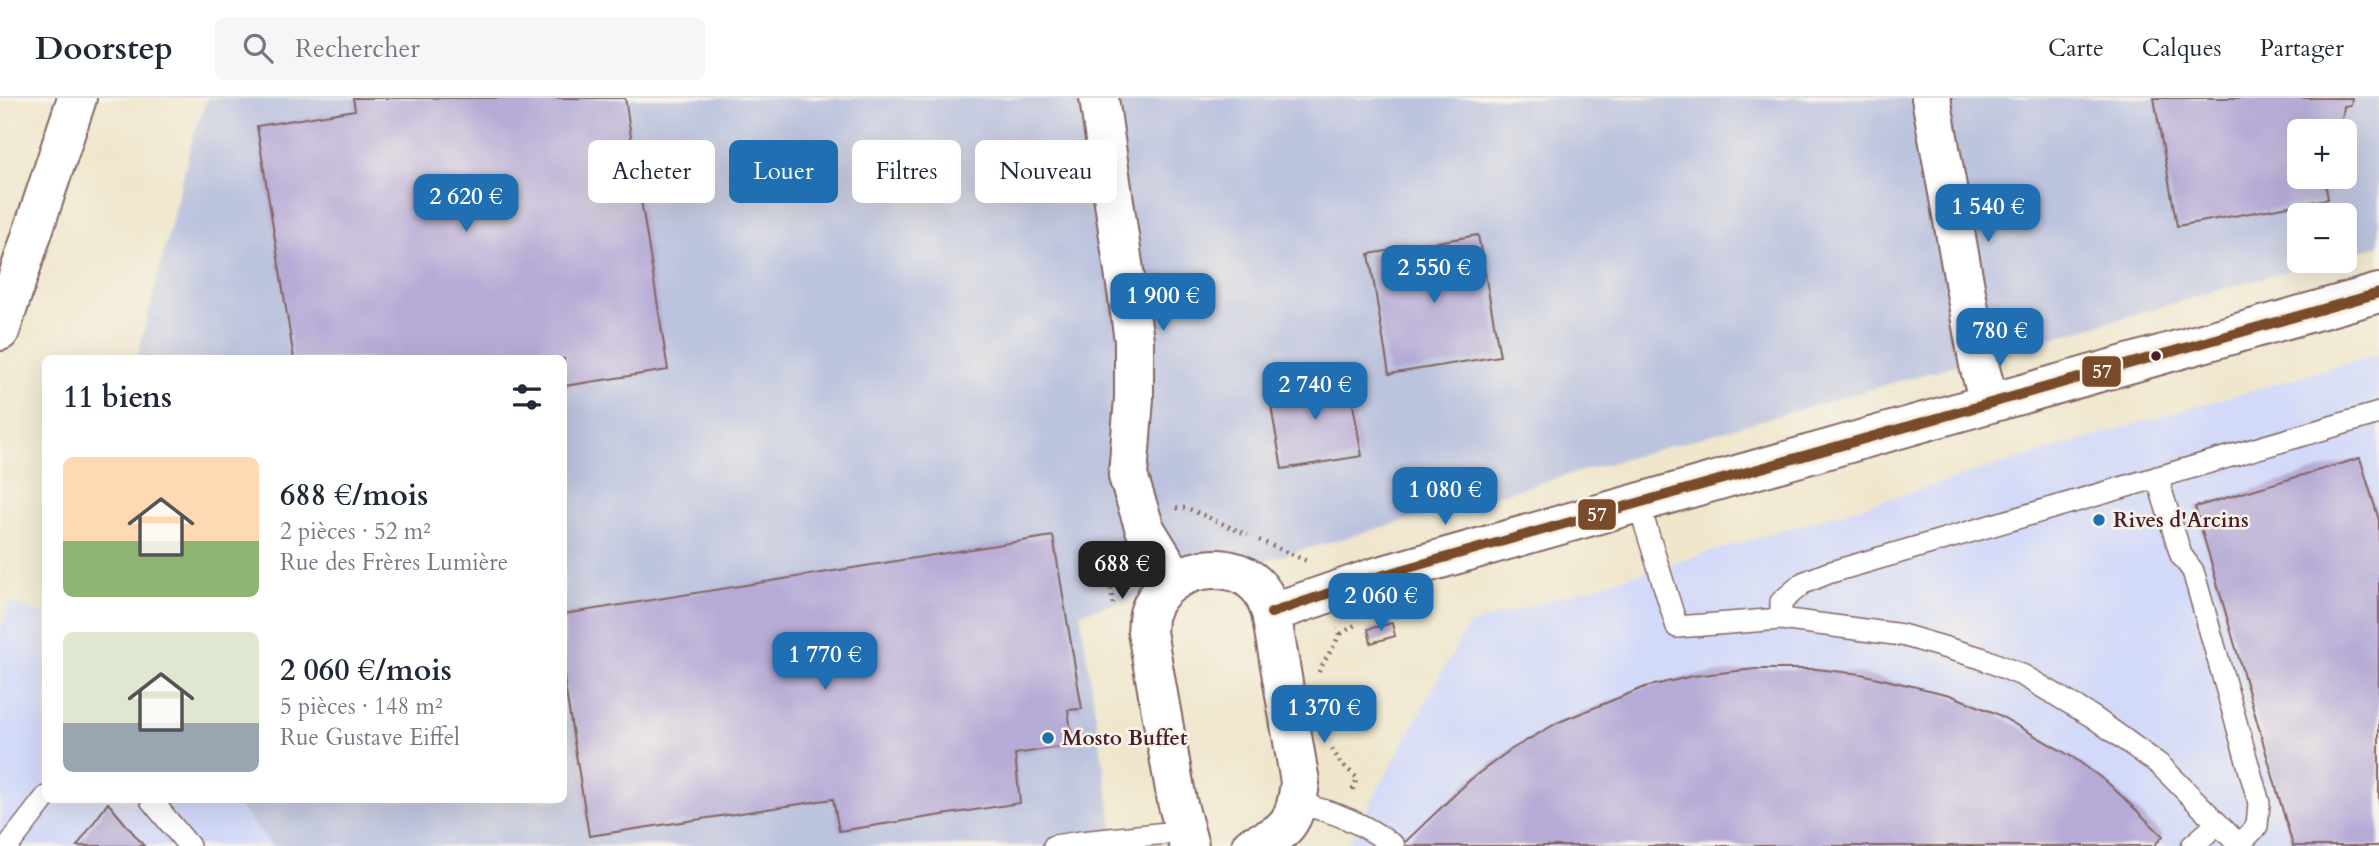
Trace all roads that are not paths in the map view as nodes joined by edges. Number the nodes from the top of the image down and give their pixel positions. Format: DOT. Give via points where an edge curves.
graph roads {
  1 [pos="77,98"];
  2 [pos="1099,98"];
  3 [pos="1931,98"];
  4 [pos="2379,293"];
  5 [pos="0,331"];
  6 [pos="1989,402"];
  7 [pos="2379,413"];
  8 [pos="2157,477"];
  9 [pos="1638,502"];
  10 [pos="1176,579"];
  11 [pos="1272,613"];
  12 [pos="1781,619"];
  13 [pos="42,802"];
  14 [pos="153,803"];
  15 [pos="1298,804"];
  16 [pos="2217,824"];
  17 [pos="1193,835"];
  18 [pos="1081,844"];
  19 [pos="1261,844"];
  20 [pos="8,846"];
  21 [pos="189,846"];
  22 [pos="1054,846"];
  23 [pos="1394,846"];
  24 [pos="2192,846"];
  25 [pos="2239,846"];
  1 -- 5 [label="main road"];
  2 -- 10 [label="main road" via="1134,340 1128,476 1145,529"];
  3 -- 6 [label="main road"];
  4 -- 6 [label="main road"];
  6 -- 9 [label="main road"];
  7 -- 8 [label="lane"];
  8 -- 12 [label="lane" via="1828,573 1803,583 1781,602"];
  8 -- 25 [label="lane" via="2181,555 2193,570 2259,803 2257,825"];
  9 -- 11 [label="main road"];
  9 -- 12 [label="lane" via="1677,626"];
  10 -- 11 [label="main road" via="1200,569 1244,575 1262,592"];
  10 -- 17 [label="main road" via="1158,596 1147,632 1177,801"];
  11 -- 15 [label="main road" via="1300,782"];
  12 -- 16 [label="lane" via="1935,642 2024,676 2093,716 2160,765"];
  13 -- 20 [label="lane"];
  14 -- 21 [label="lane"];
  15 -- 19 [label="main road" via="1287,828"];
  15 -- 23 [label="lane" via="1369,827"];
  16 -- 24 [label="lane"];
  16 -- 25 [label="lane"];
  17 -- 18 [label="lane"];
  18 -- 22 [label="lane"];
}
